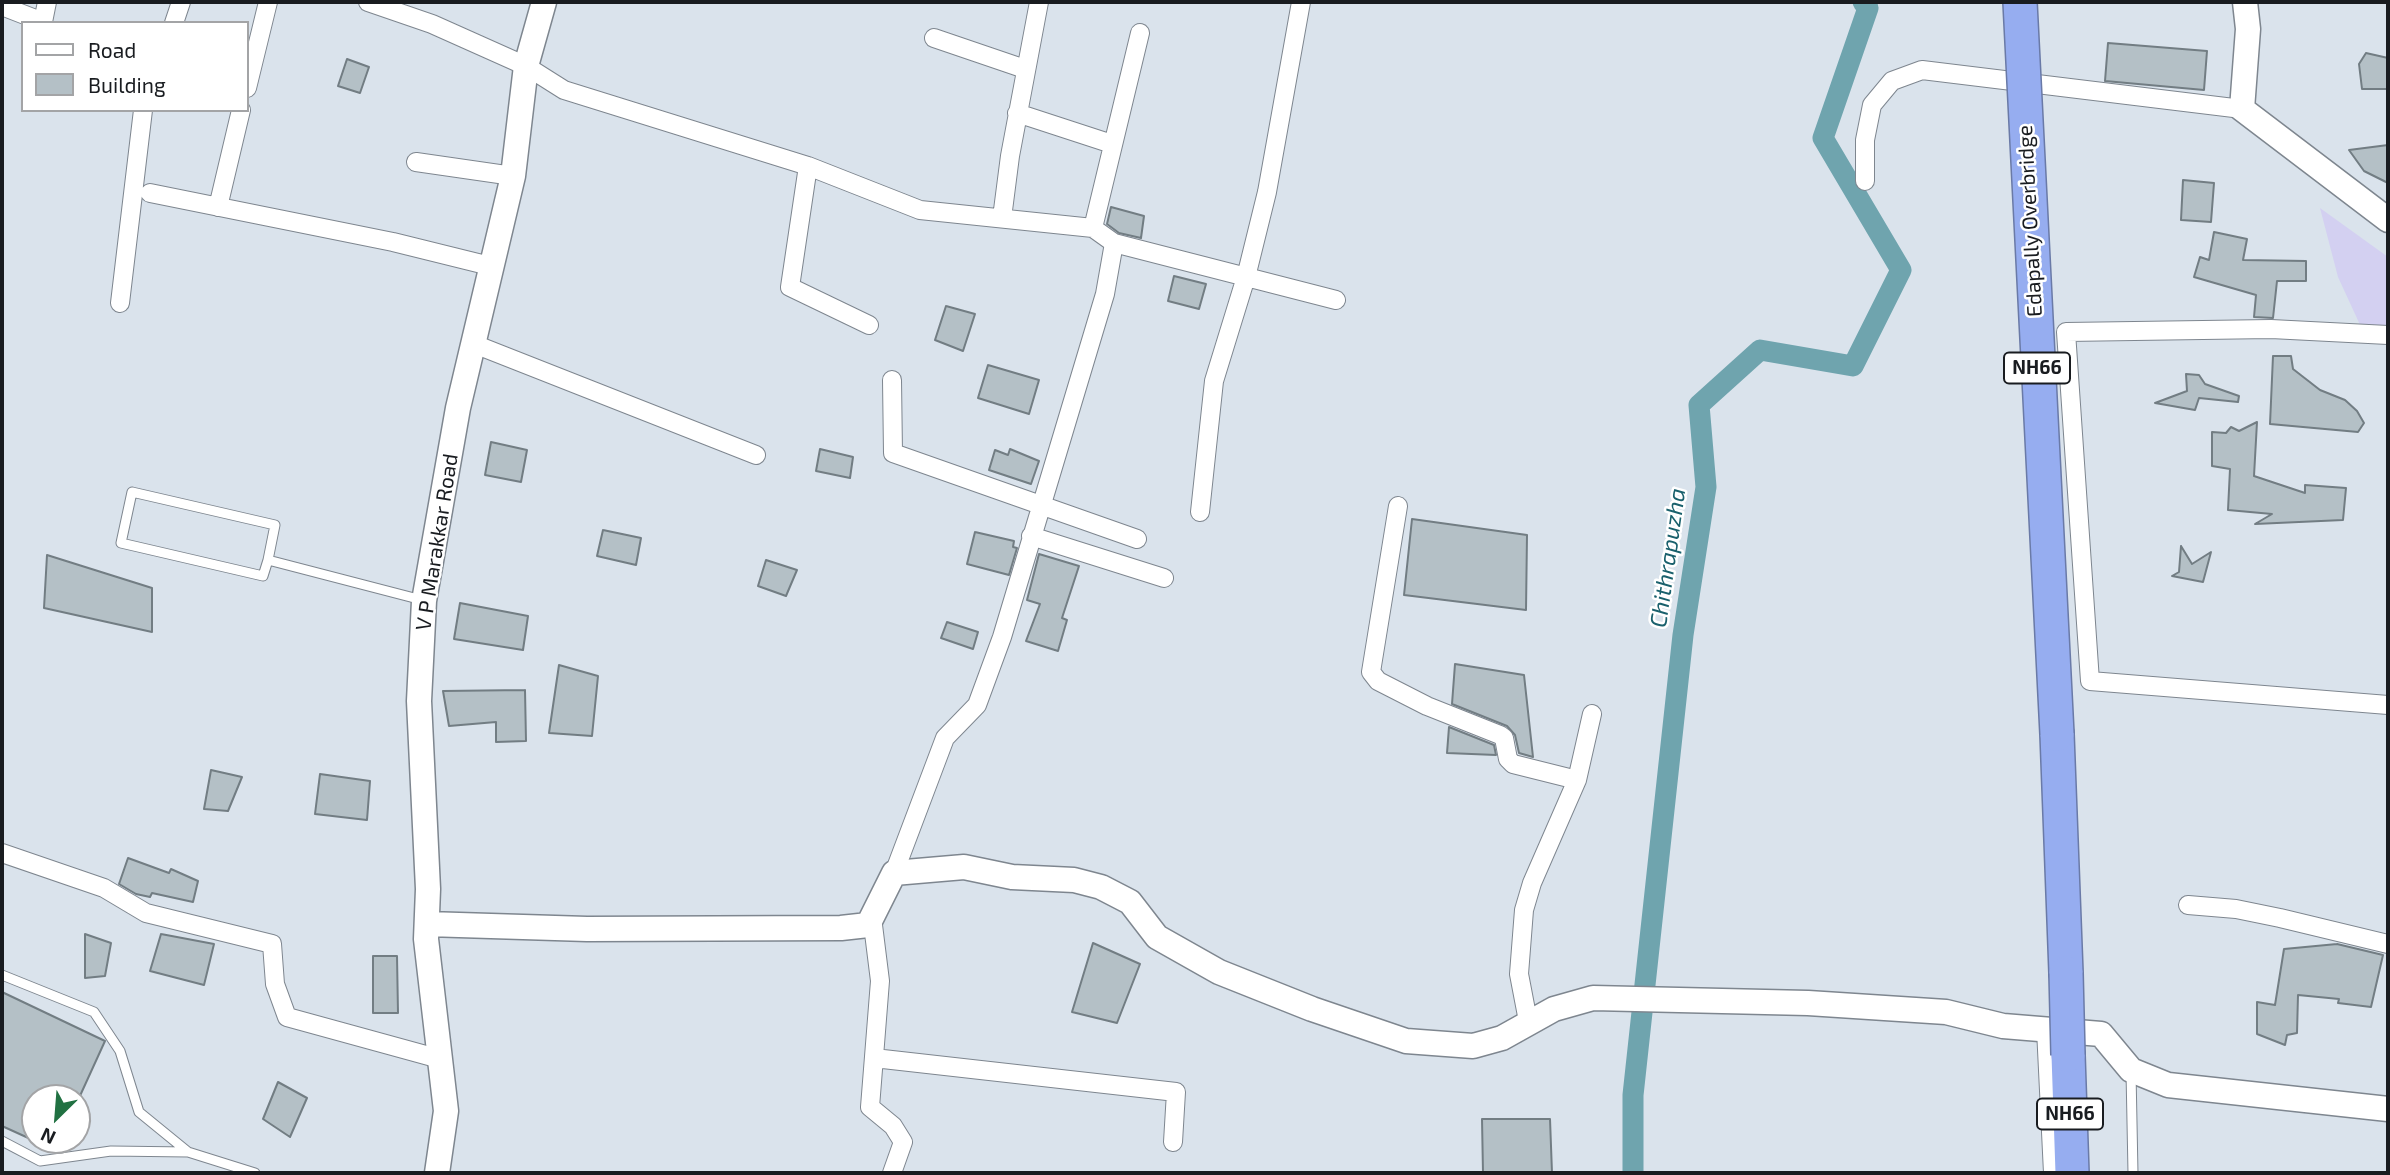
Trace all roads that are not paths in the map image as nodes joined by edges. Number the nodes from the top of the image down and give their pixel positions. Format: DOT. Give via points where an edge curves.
graph roads {
  1 [pos="47,2"];
  2 [pos="181,2"];
  3 [pos="268,2"];
  4 [pos="368,2"];
  5 [pos="544,2"];
  6 [pos="1039,2"];
  7 [pos="1301,2"];
  8 [pos="2020,2"];
  9 [pos="2245,2"];
  10 [pos="2,6"];
  11 [pos="40,21"];
  12 [pos="43,21"];
  13 [pos="175,21"];
  14 [pos="1140,33"];
  15 [pos="934,38"];
  16 [pos="526,66"];
  17 [pos="1025,69"];
  18 [pos="248,84"];
  19 [pos="2242,109"];
  20 [pos="143,112"];
  21 [pos="241,112"];
  22 [pos="1017,113"];
  23 [pos="1112,144"];
  24 [pos="416,162"];
  25 [pos="808,166"];
  26 [pos="513,176"];
  27 [pos="1865,181"];
  28 [pos="150,193"];
  29 [pos="218,206"];
  30 [pos="1002,218"];
  31 [pos="2388,220"];
  32 [pos="1093,228"];
  33 [pos="1114,243"];
  34 [pos="490,266"];
  35 [pos="1246,277"];
  36 [pos="1336,300"];
  37 [pos="120,303"];
  38 [pos="869,325"];
  39 [pos="2388,335"];
  40 [pos="474,344"];
  41 [pos="892,380"];
  42 [pos="757,455"];
  43 [pos="1040,505"];
  44 [pos="1398,506"];
  45 [pos="1200,512"];
  46 [pos="1031,536"];
  47 [pos="1137,539"];
  48 [pos="268,560"];
  49 [pos="1164,578"];
  50 [pos="424,601"];
  51 [pos="2388,705"];
  52 [pos="1592,714"];
  53 [pos="1577,780"];
  54 [pos="2,853"];
  55 [pos="894,873"];
  56 [pos="2188,905"];
  57 [pos="872,917"];
  58 [pos="427,924"];
  59 [pos="2388,944"];
  60 [pos="2,975"];
  61 [pos="1528,1021"];
  62 [pos="2046,1029"];
  63 [pos="874,1058"];
  64 [pos="440,1059"];
  65 [pos="2131,1070"];
  66 [pos="2388,1109"];
  67 [pos="2,1141"];
  68 [pos="1173,1142"];
  69 [pos="188,1152"];
  70 [pos="255,1173"];
  71 [pos="437,1173"];
  72 [pos="892,1173"];
  73 [pos="2053,1173"];
  74 [pos="2072,1173"];
  75 [pos="2133,1173"];
  1 -- 12 [label="street"];
  2 -- 13 [label="street"];
  3 -- 18 [label="street"];
  4 -- 16 [label="street" via="432,24"];
  5 -- 16 [label="street, V P Marakkar Road"];
  6 -- 17 [label="street"];
  7 -- 35 [label="street" via="1267,192"];
  8 -- 74 [label="highway, Edapally Overbridge / NH66, bridge" via="2057,734"];
  9 -- 19 [label="street" via="2248,29"];
  10 -- 11 [label="street"];
  14 -- 23 [label="street"];
  15 -- 17 [label="street"];
  16 -- 25 [label="street" via="564,90"];
  16 -- 26 [label="street, V P Marakkar Road"];
  17 -- 22 [label="street"];
  19 -- 27 [label="street" via="1922,70 1892,81 1872,105 1865,140"];
  19 -- 31 [label="street"];
  20 -- 37 [label="street"];
  21 -- 29 [label="street"];
  22 -- 23 [label="street"];
  22 -- 30 [label="street"];
  23 -- 32 [label="street"];
  24 -- 26 [label="street"];
  25 -- 30 [label="street" via="920,210"];
  25 -- 38 [label="street" via="790,288"];
  26 -- 34 [label="street, V P Marakkar Road"];
  28 -- 29 [label="street"];
  29 -- 34 [label="street"];
  30 -- 32 [label="street"];
  32 -- 33 [label="street"];
  33 -- 35 [label="street"];
  33 -- 43 [label="street" via="1105,294"];
  34 -- 40 [label="street, V P Marakkar Road"];
  35 -- 36 [label="street"];
  35 -- 45 [label="street" via="1214,381"];
  39 -- 51 [label="street" via="2271,329 2066,332 2090,681"];
  40 -- 42 [label="street"];
  40 -- 50 [label="street, V P Marakkar Road"];
  41 -- 43 [label="street" via="893,453"];
  43 -- 46 [label="street"];
  43 -- 47 [label="street"];
  44 -- 53 [label="street" via="1371,672 1378,681 1427,706 1500,735 1513,764"];
  46 -- 49 [label="street"];
  46 -- 55 [label="street" via="977,705 945,738"];
  48 -- 48 [label="lane" via="275,525 132,492 121,543 264,576"];
  48 -- 50 [label="lane"];
  50 -- 58 [label="street, V P Marakkar Road" via="419,701"];
  52 -- 53 [label="street"];
  53 -- 61 [label="street" via="1524,910 1519,974"];
  54 -- 64 [label="street" via="104,888 146,913 272,944 275,984 287,1017"];
  55 -- 57 [label="street"];
  55 -- 61 [label="street" via="964,867 1101,887 1129,902 1157,937 1219,972 1406,1041 1473,1046 1502,1038"];
  56 -- 59 [label="street" via="2236,909"];
  57 -- 58 [label="street" via="868,925 841,928"];
  57 -- 63 [label="street" via="880,981"];
  58 -- 64 [label="street, V P Marakkar Road"];
  60 -- 69 [label="lane" via="94,1012 120,1051 139,1112"];
  61 -- 62 [label="street" via="1593,998 1808,1003 1946,1012 2003,1026"];
  62 -- 65 [label="street" via="2101,1034"];
  62 -- 73 [label="street"];
  63 -- 68 [label="street" via="1176,1092"];
  63 -- 72 [label="street" via="870,1107 893,1126 903,1142"];
  64 -- 71 [label="street, V P Marakkar Road" via="446,1111"];
  65 -- 66 [label="street" via="2168,1086"];
  65 -- 75 [label="lane"];
  67 -- 69 [label="lane" via="40,1160 111,1152"];
  69 -- 70 [label="lane"];
}
